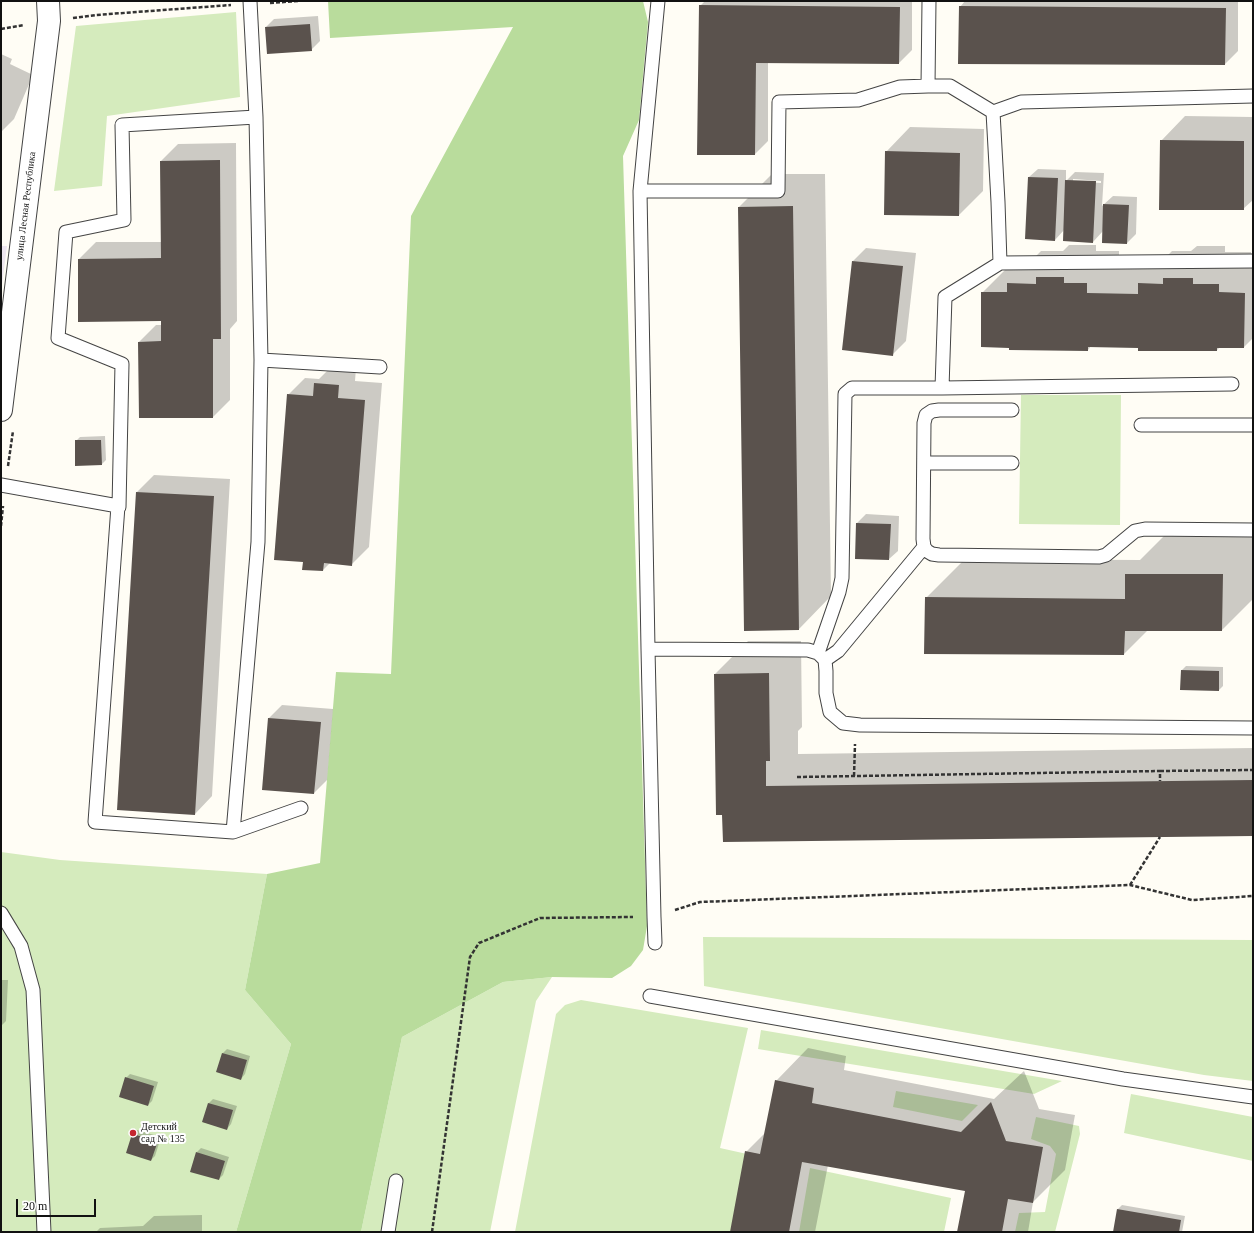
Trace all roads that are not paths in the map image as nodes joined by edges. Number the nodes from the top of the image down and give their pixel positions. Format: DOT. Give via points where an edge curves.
graph roads {
  1 [pos="658,1"];
  2 [pos="929,1"];
  3 [pos="250,3"];
  4 [pos="48,11"];
  5 [pos="928,86"];
  6 [pos="1253,96"];
  7 [pos="993,112"];
  8 [pos="256,117"];
  9 [pos="640,190"];
  10 [pos="1253,262"];
  11 [pos="1000,263"];
  12 [pos="261,360"];
  13 [pos="380,367"];
  14 [pos="1232,384"];
  15 [pos="942,388"];
  16 [pos="1,410"];
  17 [pos="1012,410"];
  18 [pos="1141,425"];
  19 [pos="1253,425"];
  20 [pos="924,463"];
  21 [pos="1012,463"];
  22 [pos="1,485"];
  23 [pos="118,506"];
  24 [pos="1253,530"];
  25 [pos="924,547"];
  26 [pos="648,649"];
  27 [pos="821,656"];
  28 [pos="1253,728"];
  29 [pos="300,808"];
  30 [pos="233,832"];
  31 [pos="1,913"];
  32 [pos="655,943"];
  33 [pos="650,996"];
  34 [pos="1253,1097"];
  35 [pos="396,1181"];
  36 [pos="44,1232"];
  37 [pos="388,1232"];
  1 -- 9 [label="lane"];
  2 -- 5 [label="lane"];
  3 -- 8 [label="lane"];
  4 -- 16 [label="street, улица Лесная Республика"];
  5 -- 7 [label="lane" via="950,86"];
  5 -- 9 [label="lane" via="900,87 858,100 779,102 778,191"];
  6 -- 7 [label="lane" via="1021,102"];
  7 -- 11 [label="lane"];
  8 -- 12 [label="lane"];
  8 -- 23 [label="lane" via="122,125 124,220 66,232 58,338 122,364"];
  9 -- 26 [label="lane"];
  10 -- 11 [label="lane"];
  11 -- 15 [label="lane" via="944,297"];
  12 -- 13 [label="lane"];
  12 -- 30 [label="lane" via="258,542"];
  14 -- 15 [label="lane"];
  15 -- 27 [label="lane" via="852,388 845,394 842,578"];
  17 -- 20 [label="lane" via="932,410 926,415 924,423"];
  18 -- 19 [label="lane"];
  20 -- 21 [label="lane"];
  20 -- 25 [label="lane"];
  22 -- 23 [label="lane"];
  23 -- 30 [label="lane" via="95,822"];
  24 -- 25 [label="lane" via="1145,529 1135,531 1106,555 1098,556 939,555 932,554"];
  25 -- 27 [label="lane" via="838,651"];
  26 -- 27 [label="lane" via="808,650"];
  26 -- 32 [label="lane"];
  27 -- 28 [label="lane" via="826,671 826,693 830,712 843,723"];
  29 -- 30 [label="lane"];
  31 -- 36 [label="lane" via="21,946 33,990"];
  33 -- 34 [label="lane" via="1123,1079"];
  35 -- 37 [label="lane"];
}
